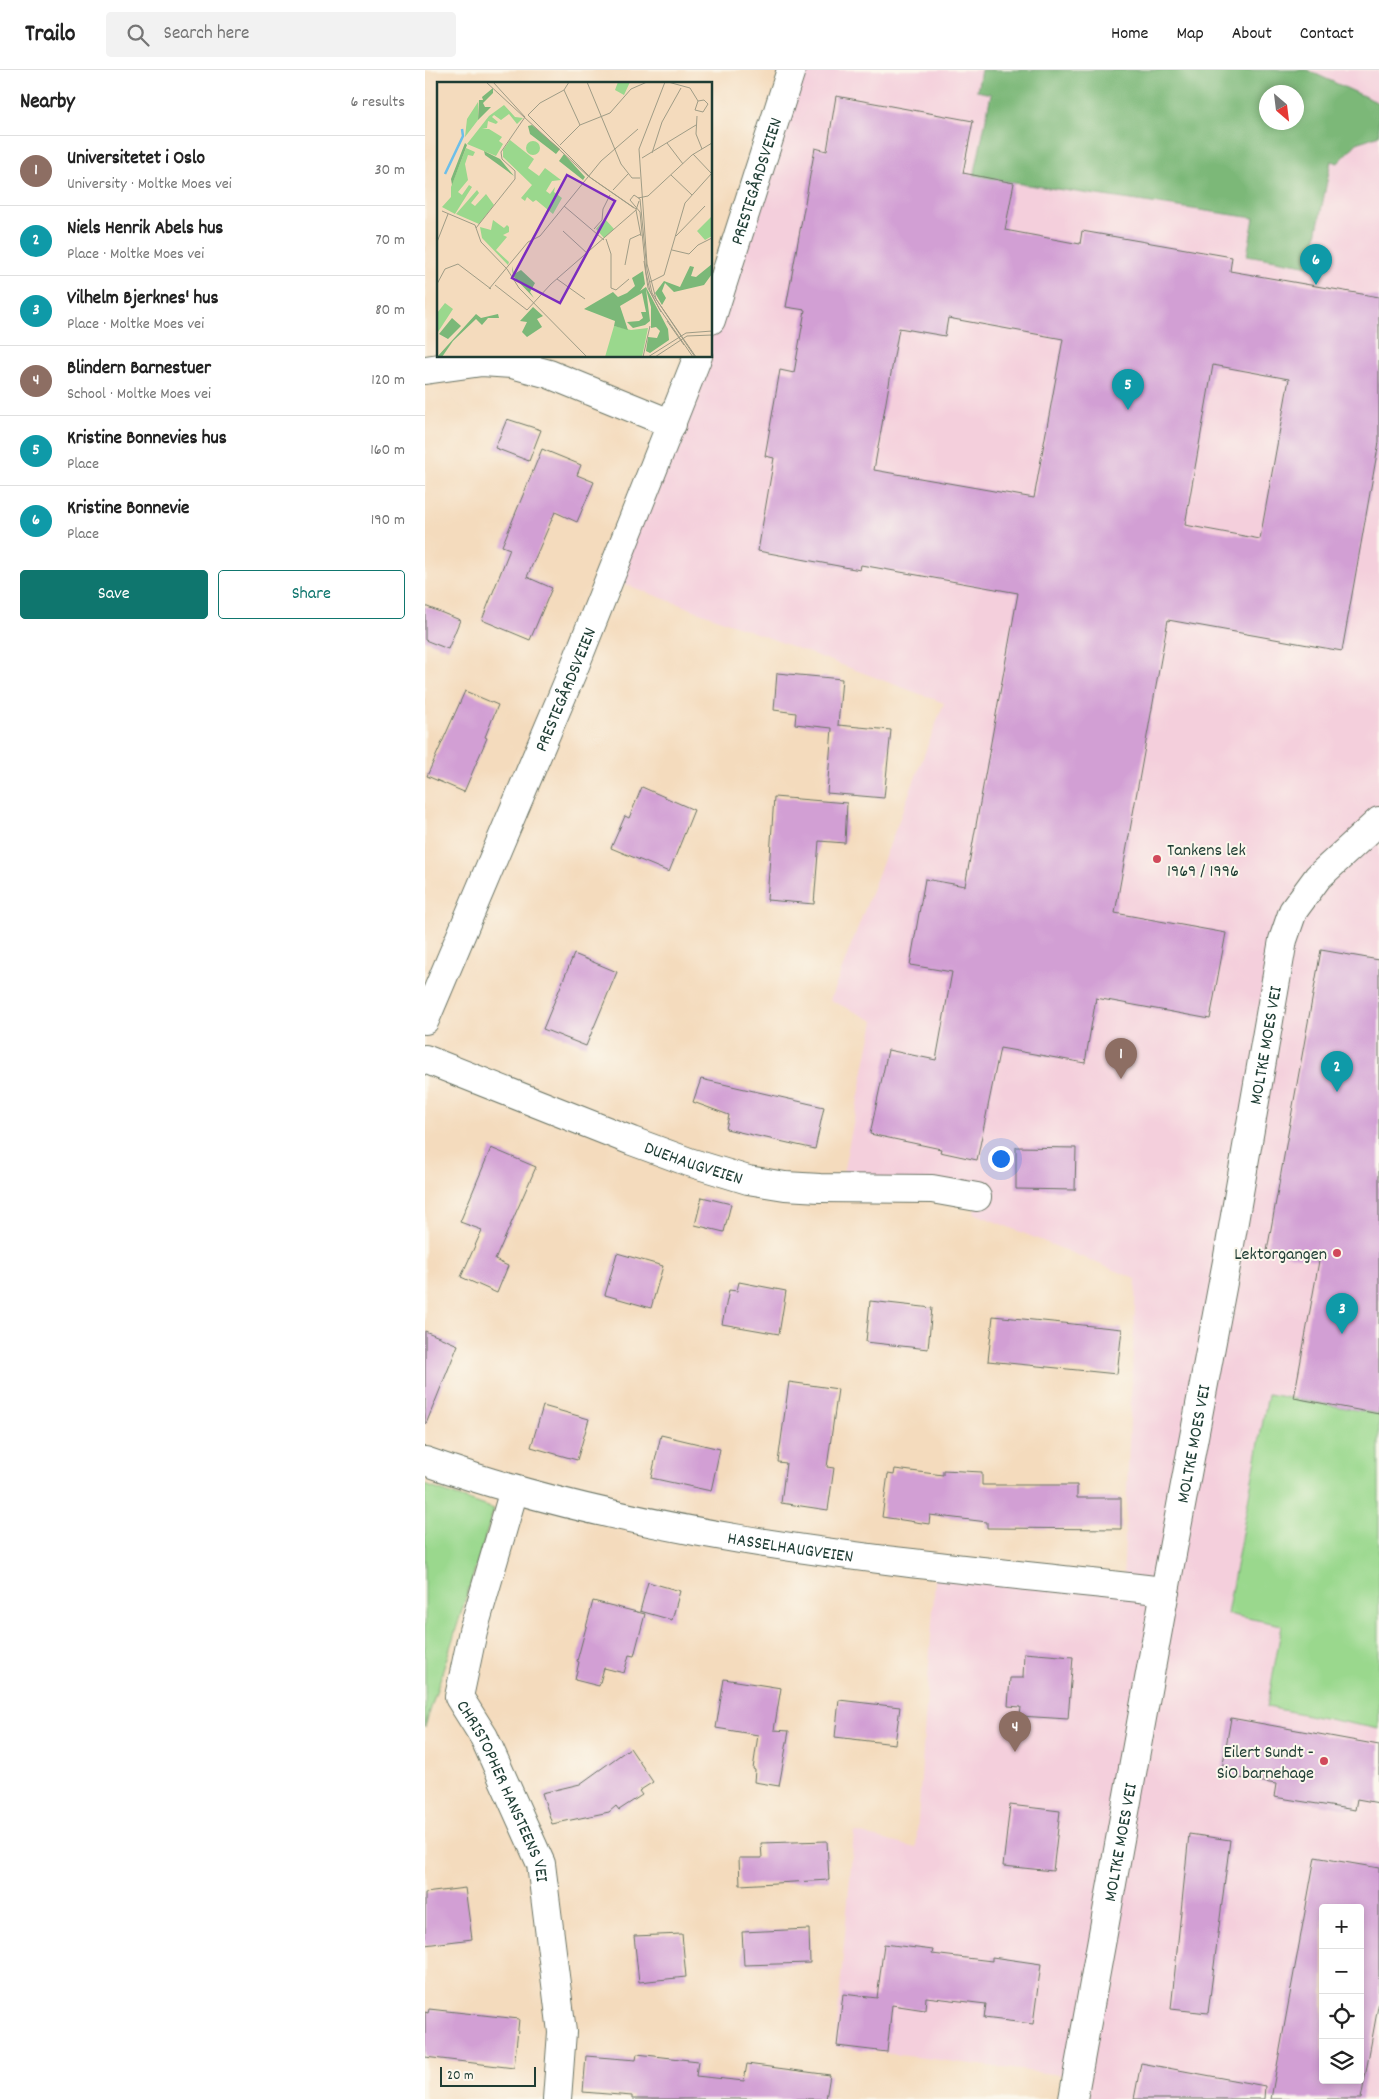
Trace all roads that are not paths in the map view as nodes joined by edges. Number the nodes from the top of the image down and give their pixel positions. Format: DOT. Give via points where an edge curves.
graph roads {
  1 [pos="791,70"];
  2 [pos="713,314"];
  3 [pos="697,358"];
  4 [pos="425,370"];
  5 [pos="672,424"];
  6 [pos="1379,821"];
  7 [pos="425,1020"];
  8 [pos="425,1059"];
  9 [pos="977,1197"];
  10 [pos="425,1461"];
  11 [pos="514,1490"];
  12 [pos="1165,1591"];
  13 [pos="557,2099"];
  14 [pos="1073,2099"];
  1 -- 2 [label="street, PRESTEGÅRDSVEIEN"];
  3 -- 5 [label="street, PRESTEGÅRDSVEIEN"];
  4 -- 5 [label="street" via="482,362 512,364 558,378"];
  5 -- 7 [label="street, PRESTEGÅRDSVEIEN" via="574,668"];
  6 -- 12 [label="street, MOLTKE MOES VEI" via="1318,877 1293,911 1283,940 1230,1247"];
  8 -- 9 [label="street, DUEHAUGVEIEN" via="648,1147 747,1180 820,1188 932,1189"];
  10 -- 11 [label="street, HASSELHAUGVEIEN"];
  11 -- 12 [label="street, HASSELHAUGVEIEN" via="629,1518 832,1554"];
  11 -- 13 [label="street, CHRISTOPHER HANSTEENS VEI" via="473,1631 459,1697 484,1737 541,1864 562,2032"];
  12 -- 14 [label="street, MOLTKE MOES VEI"];
}
